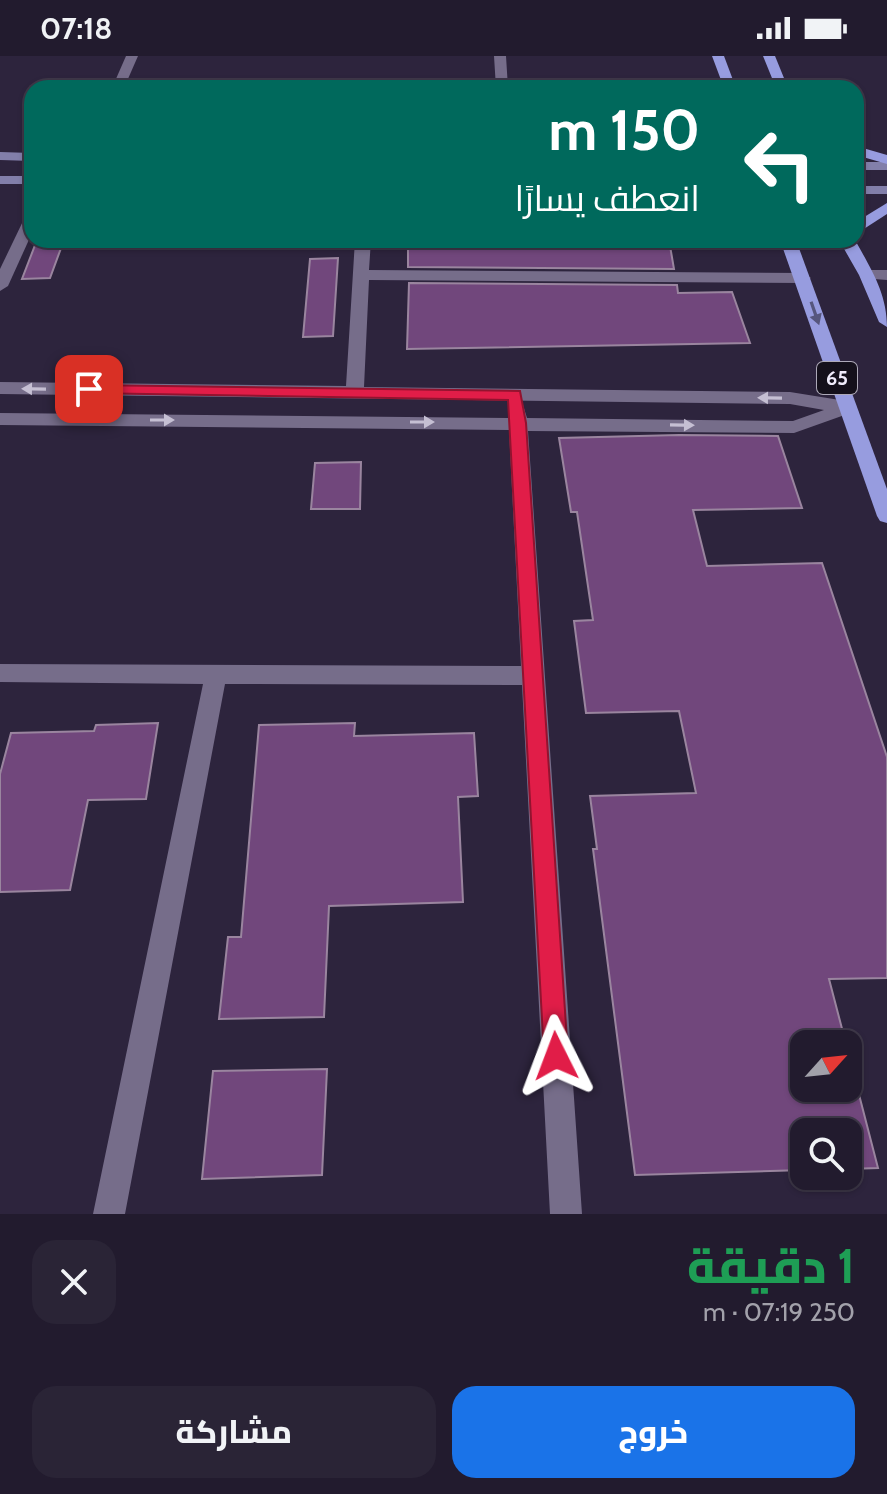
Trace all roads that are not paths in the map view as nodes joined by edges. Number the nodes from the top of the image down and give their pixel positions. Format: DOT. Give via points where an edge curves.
graph roads {
  1 [pos="132,56"];
  2 [pos="500,56"];
  3 [pos="718,56"];
  4 [pos="769,56"];
  5 [pos="122,80"];
  6 [pos="502,80"];
  7 [pos="727,80"];
  8 [pos="779,80"];
  9 [pos="864,153"];
  10 [pos="0,156"];
  11 [pos="24,157"];
  12 [pos="887,163"];
  13 [pos="864,165"];
  14 [pos="0,180"];
  15 [pos="24,180"];
  16 [pos="864,190"];
  17 [pos="887,190"];
  18 [pos="887,207"];
  19 [pos="864,223"];
  20 [pos="24,234"];
  21 [pos="363,248"];
  22 [pos="791,248"];
  23 [pos="852,248"];
  24 [pos="362,275"];
  25 [pos="867,275"];
  26 [pos="887,275"];
  27 [pos="803,278"];
  28 [pos="0,286"];
  29 [pos="887,322"];
  30 [pos="0,388"];
  31 [pos="355,393"];
  32 [pos="514,395"];
  33 [pos="847,408"];
  34 [pos="0,419"];
  35 [pos="519,423"];
  36 [pos="887,516"];
  37 [pos="0,673"];
  38 [pos="216,674"];
  39 [pos="534,676"];
  40 [pos="109,1214"];
  41 [pos="566,1214"];
  1 -- 5 [label="street"];
  2 -- 6 [label="street"];
  3 -- 7 [label="highway"];
  4 -- 8 [label="highway"];
  9 -- 12 [label="highway"];
  10 -- 11 [label="main road"];
  12 -- 13 [label="main road"];
  14 -- 15 [label="main road"];
  16 -- 17 [label="main road"];
  18 -- 19 [label="highway"];
  20 -- 28 [label="street"];
  21 -- 24 [label="street"];
  22 -- 27 [label="highway, 65"];
  23 -- 25 [label="highway"];
  24 -- 27 [label="street"];
  24 -- 31 [label="street"];
  25 -- 26 [label="street"];
  25 -- 29 [label="highway"];
  27 -- 33 [label="highway, 65, one-way"];
  31 -- 30 [label="street, one-way"];
  31 -- 32 [label="street"];
  33 -- 32 [label="street, one-way" via="790,398"];
  32 -- 35 [label="street"];
  35 -- 33 [label="street, one-way" via="794,427"];
  33 -- 36 [label="highway, 65"];
  34 -- 35 [label="street, one-way"];
  35 -- 39 [label="street"];
  37 -- 38 [label="street"];
  38 -- 39 [label="street"];
  38 -- 40 [label="street"];
  39 -- 41 [label="street"];
}
